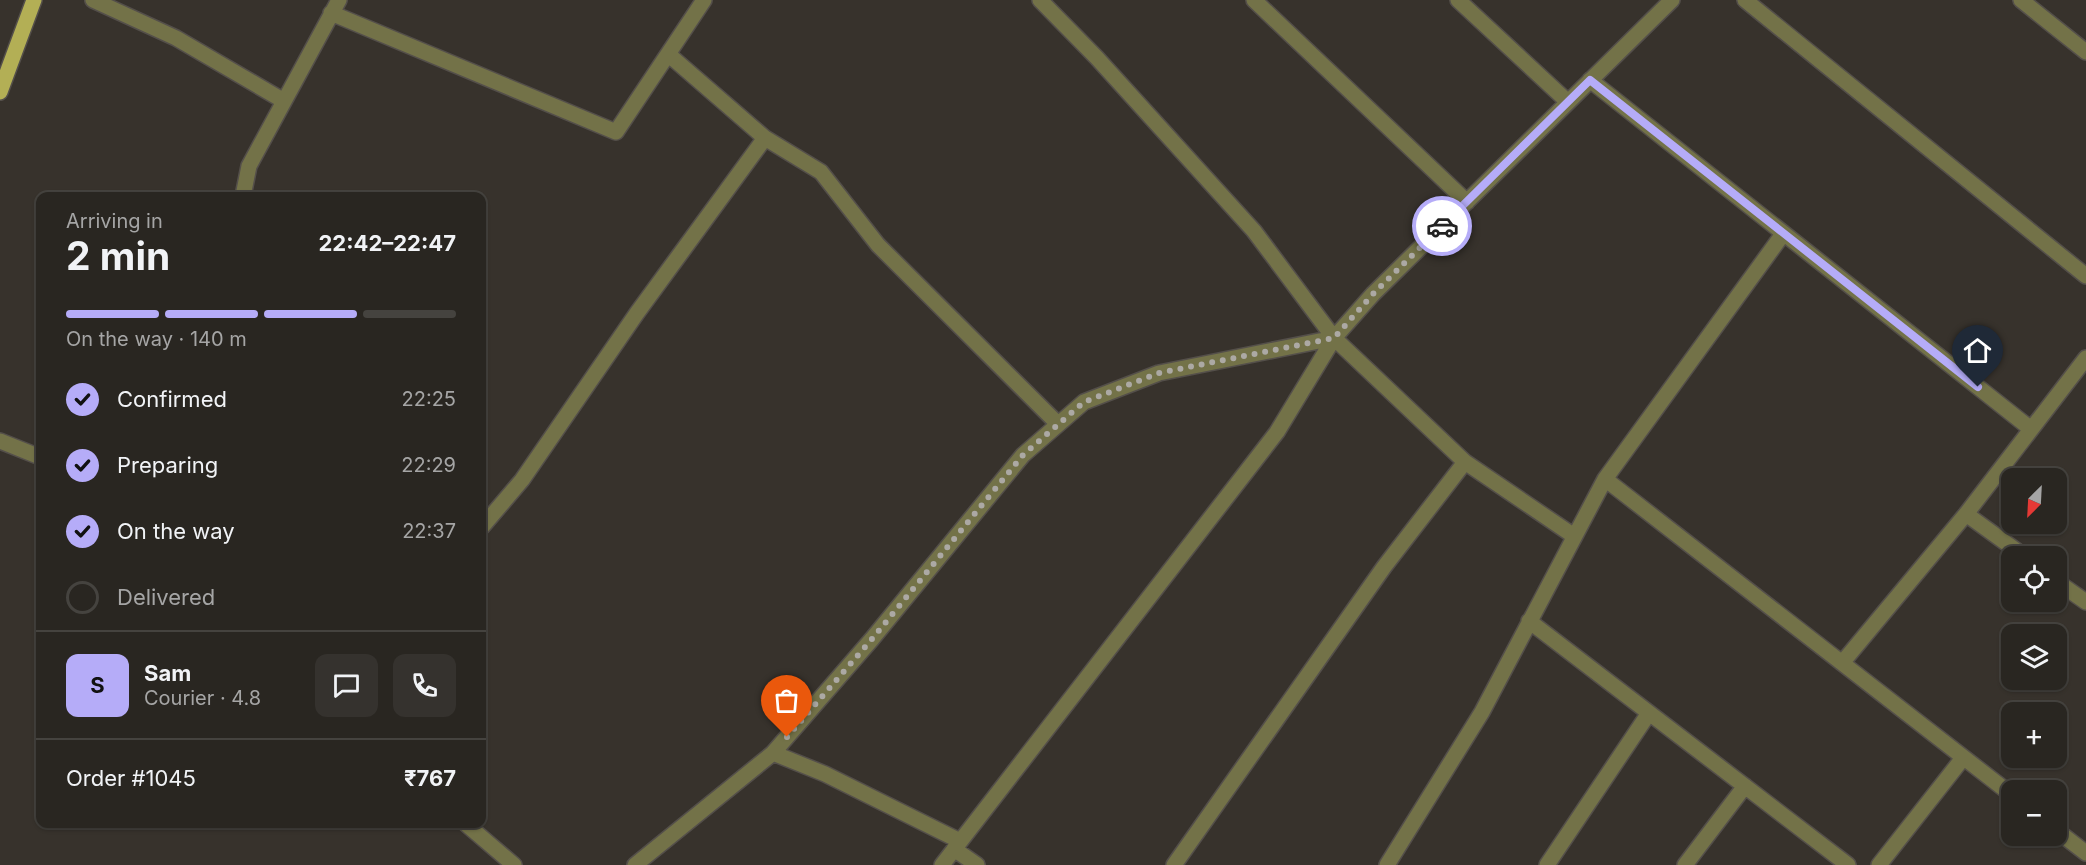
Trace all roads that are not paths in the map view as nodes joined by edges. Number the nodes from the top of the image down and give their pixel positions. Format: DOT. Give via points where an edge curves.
graph roads {
  1 [pos="34,0"];
  2 [pos="93,0"];
  3 [pos="704,0"];
  4 [pos="1040,0"];
  5 [pos="1254,0"];
  6 [pos="1458,0"];
  7 [pos="1672,0"];
  8 [pos="1745,0"];
  9 [pos="2021,0"];
  10 [pos="335,6"];
  11 [pos="2086,52"];
  12 [pos="668,54"];
  13 [pos="1590,80"];
  14 [pos="0,92"];
  15 [pos="284,101"];
  16 [pos="1568,102"];
  17 [pos="765,138"];
  18 [pos="244,192"];
  19 [pos="1467,202"];
  20 [pos="1784,234"];
  21 [pos="2086,276"];
  22 [pos="1334,338"];
  23 [pos="2086,358"];
  24 [pos="1058,424"];
  25 [pos="2031,429"];
  26 [pos="0,441"];
  27 [pos="36,455"];
  28 [pos="1464,462"];
  29 [pos="1605,479"];
  30 [pos="1966,514"];
  31 [pos="486,522"];
  32 [pos="1574,536"];
  33 [pos="2010,546"];
  34 [pos="2067,588"];
  35 [pos="2086,602"];
  36 [pos="1529,621"];
  37 [pos="1842,663"];
  38 [pos="1649,713"];
  39 [pos="773,753"];
  40 [pos="1963,758"];
  41 [pos="1745,786"];
  42 [pos="2001,787"];
  43 [pos="471,828"];
  44 [pos="2067,839"];
  45 [pos="957,845"];
  46 [pos="2086,855"];
  47 [pos="514,865"];
  48 [pos="636,865"];
  49 [pos="942,865"];
  50 [pos="977,865"];
  51 [pos="1174,865"];
  52 [pos="1387,865"];
  53 [pos="1547,865"];
  54 [pos="1685,865"];
  55 [pos="1848,865"];
  56 [pos="1879,865"];
  57 [pos="2079,865"];
  1 -- 14 [label="main road"];
  2 -- 15 [label="street" via="176,38"];
  3 -- 12 [label="street"];
  4 -- 22 [label="street" via="1254,231"];
  5 -- 19 [label="street"];
  6 -- 16 [label="street"];
  7 -- 13 [label="street"];
  8 -- 21 [label="street"];
  9 -- 11 [label="street"];
  10 -- 12 [label="street" via="616,132"];
  10 -- 15 [label="street"];
  12 -- 17 [label="street"];
  13 -- 16 [label="street"];
  13 -- 20 [label="street"];
  15 -- 18 [label="street" via="249,166"];
  16 -- 19 [label="street"];
  17 -- 24 [label="street" via="821,172 878,245"];
  17 -- 31 [label="street" via="522,480"];
  19 -- 22 [label="street"];
  20 -- 25 [label="street"];
  20 -- 29 [label="street"];
  22 -- 24 [label="street" via="1159,373 1084,402"];
  22 -- 28 [label="street"];
  22 -- 45 [label="street" via="1277,432"];
  23 -- 25 [label="street"];
  24 -- 39 [label="street" via="1023,455"];
  25 -- 30 [label="street"];
  26 -- 27 [label="street"];
  28 -- 32 [label="street"];
  28 -- 51 [label="street" via="1384,567"];
  29 -- 32 [label="street"];
  29 -- 37 [label="street"];
  30 -- 33 [label="street"];
  30 -- 37 [label="street"];
  32 -- 36 [label="street"];
  34 -- 35 [label="street"];
  36 -- 38 [label="street"];
  36 -- 52 [label="street" via="1482,712"];
  37 -- 40 [label="street"];
  38 -- 41 [label="street"];
  38 -- 53 [label="street"];
  39 -- 45 [label="street" via="825,774"];
  39 -- 48 [label="street"];
  40 -- 42 [label="street"];
  40 -- 56 [label="street"];
  41 -- 54 [label="street"];
  41 -- 55 [label="street"];
  43 -- 47 [label="street"];
  44 -- 46 [label="street"];
  45 -- 49 [label="street"];
  45 -- 50 [label="street"];
  46 -- 57 [label="street"];
}
